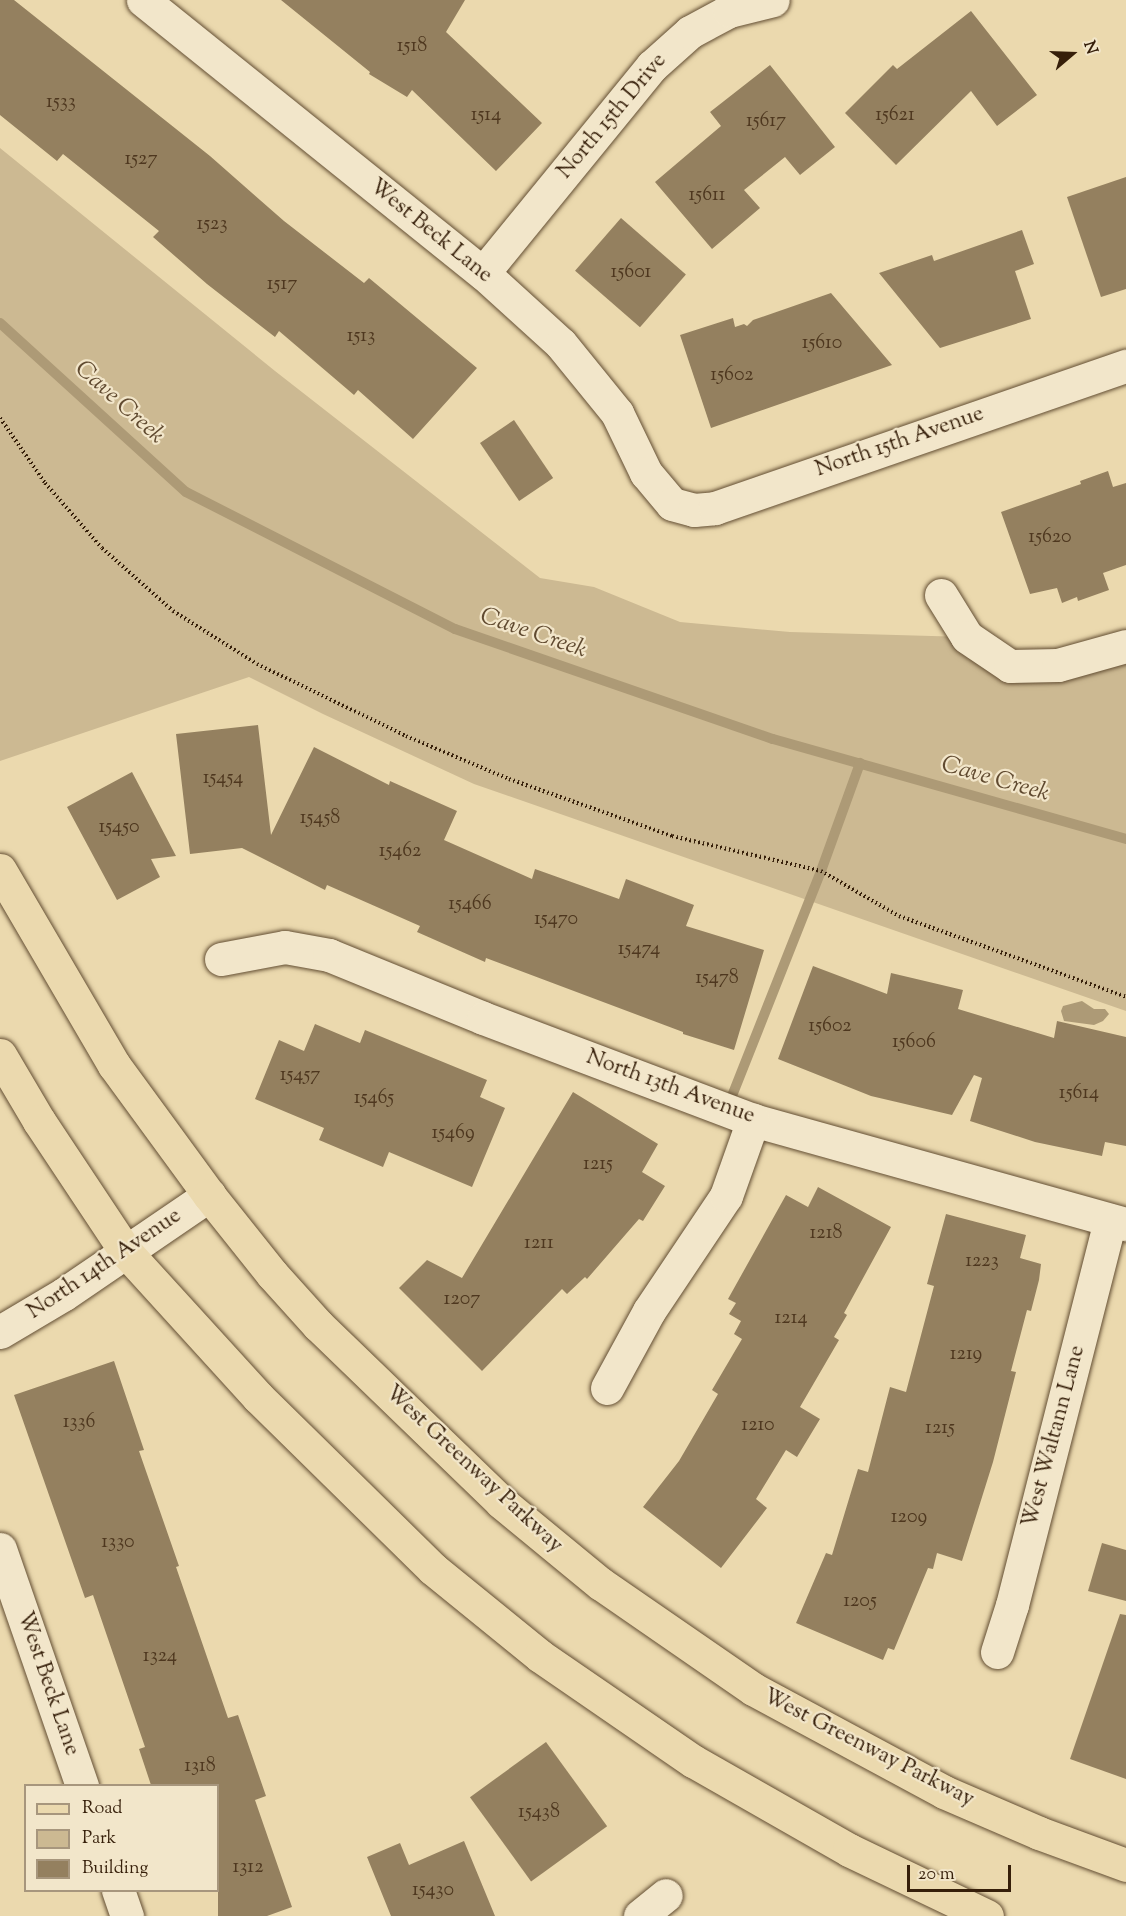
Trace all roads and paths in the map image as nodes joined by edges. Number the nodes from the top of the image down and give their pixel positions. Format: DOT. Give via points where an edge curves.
graph roads {
  1 [pos="143,0"];
  2 [pos="773,0"];
  3 [pos="483,273"];
  4 [pos="1126,366"];
  5 [pos="0,418"];
  6 [pos="672,504"];
  7 [pos="941,594"];
  8 [pos="1126,646"];
  9 [pos="0,870"];
  10 [pos="221,959"];
  11 [pos="1126,996"];
  12 [pos="0,1055"];
  13 [pos="753,1120"];
  14 [pos="209,1195"];
  15 [pos="1118,1222"];
  16 [pos="126,1252"];
  17 [pos="0,1332"];
  18 [pos="607,1388"];
  19 [pos="0,1549"];
  20 [pos="997,1652"];
  21 [pos="82,1784"];
  22 [pos="1126,1865"];
  23 [pos="119,1892"];
  24 [pos="666,1895"];
  25 [pos="127,1916"];
  26 [pos="640,1916"];
  27 [pos="987,1916"];
  1 -- 3 [label="street, West Beck Lane"];
  2 -- 3 [label="street, North 15th Drive" via="729,11 690,32 652,66"];
  3 -- 6 [label="street, West Beck Lane" via="561,344 595,385 617,413 646,473"];
  4 -- 6 [label="street, North 15th Avenue" via="715,508 694,510"];
  5 -- 11 [label="path" via="45,483 102,548 173,611 256,664 406,736 509,779 672,836 821,870 899,916"];
  7 -- 8 [label="street" via="967,637 1010,666 1058,665"];
  9 -- 14 [label="main road, West Greenway Parkway" via="114,1065"];
  10 -- 13 [label="street, North 13th Avenue" via="285,947 329,955"];
  12 -- 16 [label="main road"];
  13 -- 15 [label="street, North 13th Avenue"];
  13 -- 18 [label="street" via="726,1196 649,1311"];
  14 -- 16 [label="street, North 14th Avenue"];
  14 -- 22 [label="main road, West Greenway Parkway" via="318,1325 501,1502 601,1584 753,1689 944,1792"];
  15 -- 20 [label="street, West Waltann Lane"];
  16 -- 17 [label="street, North 14th Avenue"];
  16 -- 27 [label="main road" via="258,1397 433,1569 540,1656 693,1761 849,1850"];
  19 -- 21 [label="street, West Beck Lane"];
  23 -- 25 [label="street"];
  24 -- 26 [label="street"];
}
